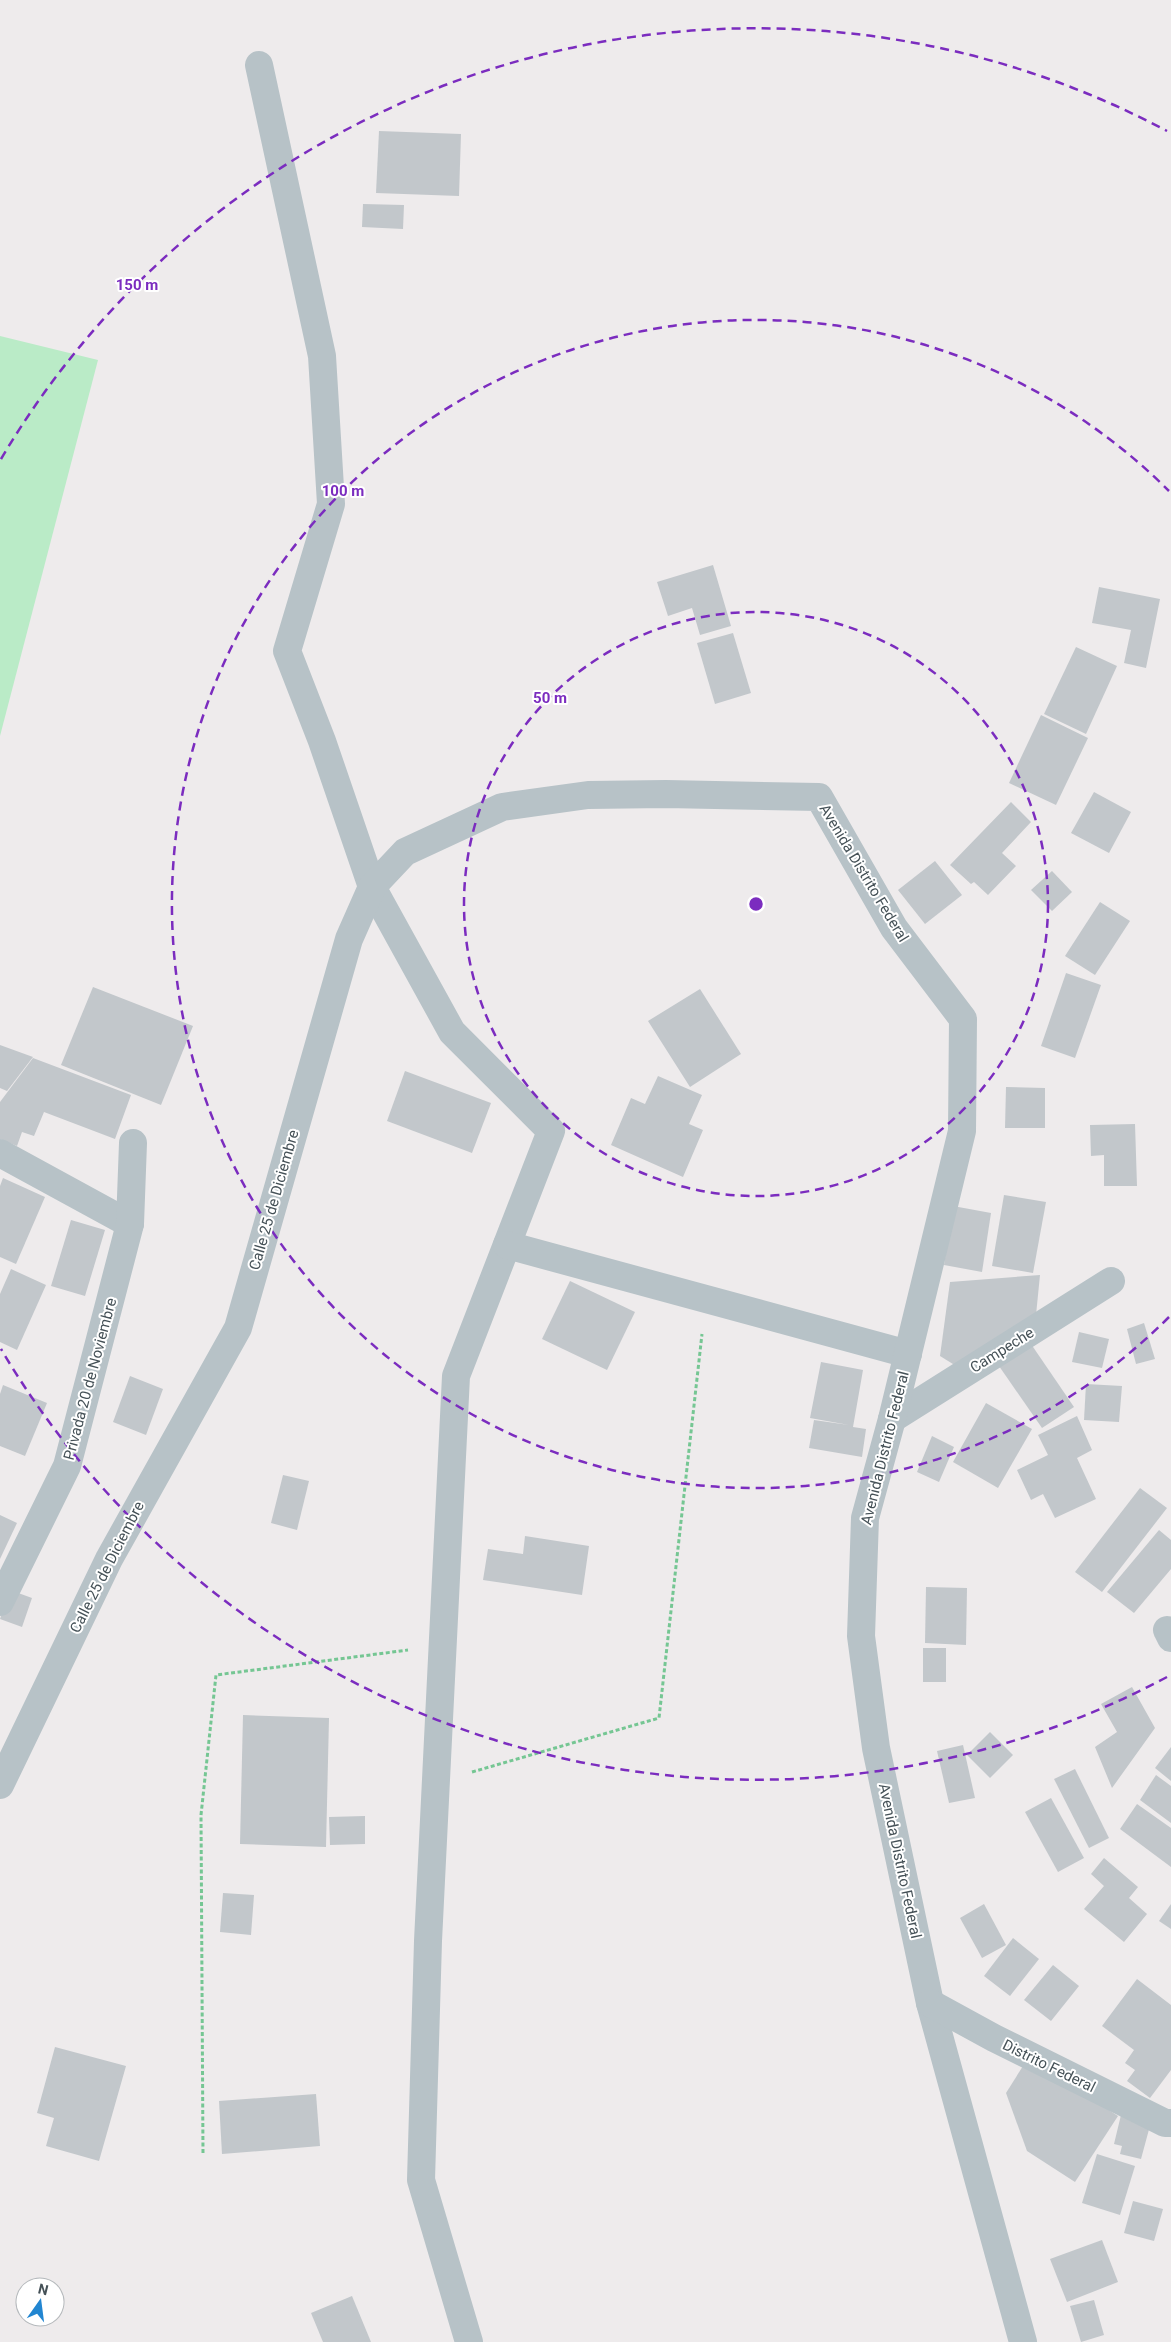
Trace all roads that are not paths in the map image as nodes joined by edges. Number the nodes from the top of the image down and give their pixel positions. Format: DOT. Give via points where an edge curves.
graph roads {
  1 [pos="259,65"];
  2 [pos="666,794"];
  3 [pos="372,887"];
  4 [pos="133,1142"];
  5 [pos="0,1153"];
  6 [pos="130,1224"];
  7 [pos="508,1245"];
  8 [pos="1111,1281"];
  9 [pos="908,1354"];
  10 [pos="892,1419"];
  11 [pos="1,1595"];
  12 [pos="0,1785"];
  13 [pos="930,2004"];
  14 [pos="1171,2124"];
  15 [pos="469,2342"];
  16 [pos="1023,2342"];
  1 -- 3 [label="street" via="322,356 331,504 286,651 322,741"];
  2 -- 3 [label="street, Calle 25 de Diciembre" via="588,795 502,807 405,852"];
  2 -- 9 [label="street, Avenida Distrito Federal" via="819,797 894,928 964,1019 962,1131"];
  3 -- 7 [label="street" via="452,1032 551,1131"];
  3 -- 12 [label="street, Calle 25 de Diciembre" via="349,938 238,1328 109,1559"];
  4 -- 6 [label="street, Privada 20 de Noviembre"];
  5 -- 6 [label="street"];
  6 -- 11 [label="street, Privada 20 de Noviembre" via="67,1466"];
  7 -- 9 [label="street"];
  7 -- 15 [label="street" via="456,1376 428,1941 421,2180"];
  8 -- 10 [label="street, Campeche"];
  9 -- 10 [label="street, Avenida Distrito Federal"];
  10 -- 13 [label="street, Avenida Distrito Federal" via="865,1518 861,1636 876,1748"];
  13 -- 14 [label="street, Distrito Federal"];
  13 -- 16 [label="street, Avenida Distrito Federal"];
}
